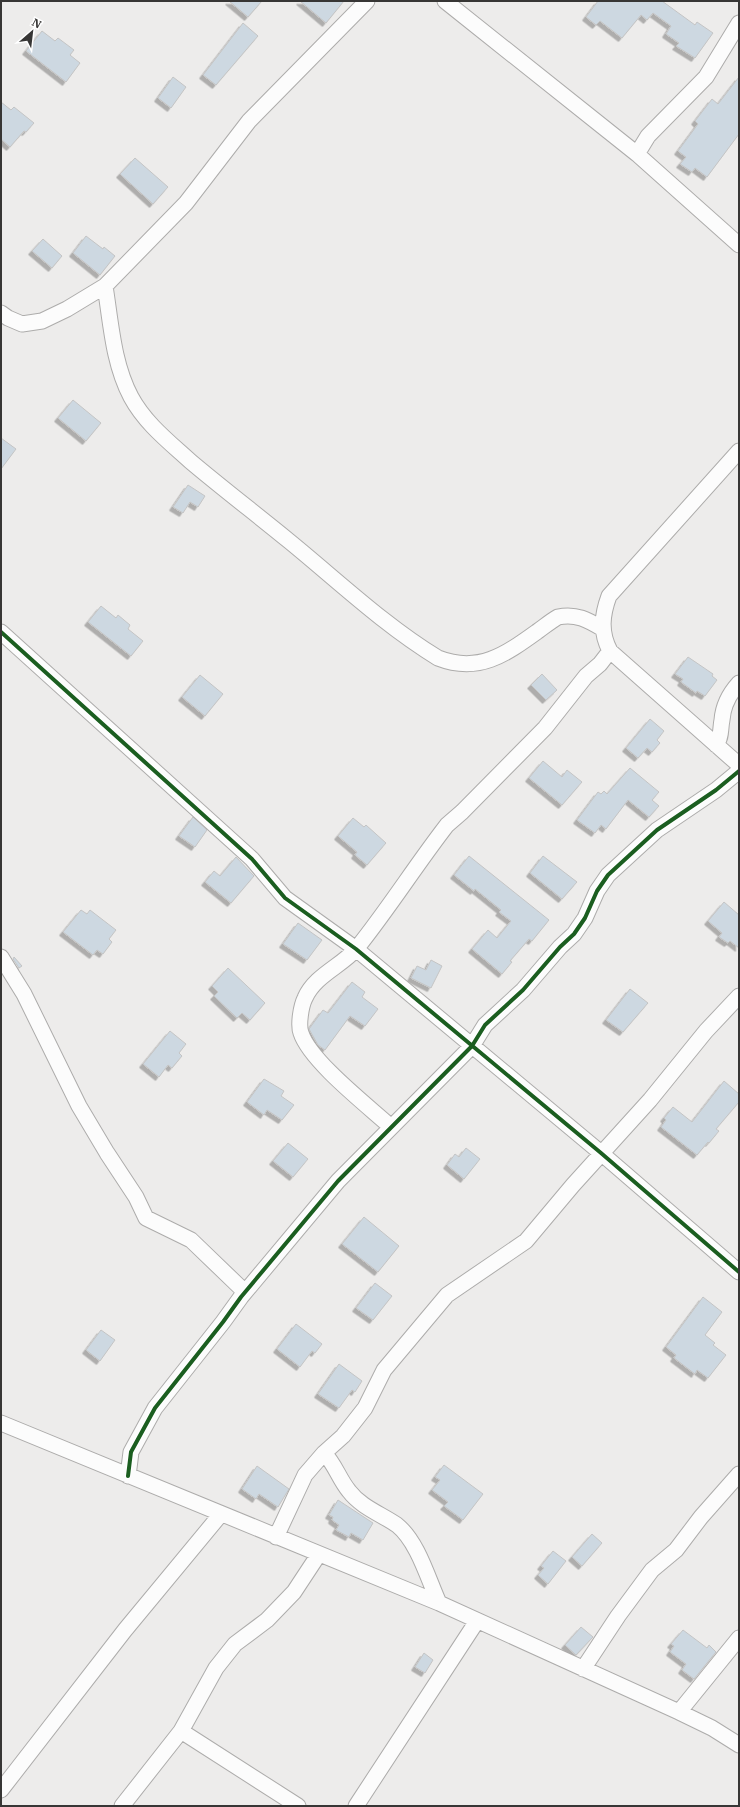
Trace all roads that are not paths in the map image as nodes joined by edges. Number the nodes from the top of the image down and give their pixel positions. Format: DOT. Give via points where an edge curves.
graph roads {
  1 [pos="367,1"];
  2 [pos="445,1"];
  3 [pos="739,23"];
  4 [pos="637,154"];
  5 [pos="732,234"];
  6 [pos="739,245"];
  7 [pos="105,286"];
  8 [pos="1,313"];
  9 [pos="739,451"];
  10 [pos="602,629"];
  11 [pos="1,632"];
  12 [pos="610,651"];
  13 [pos="739,683"];
  14 [pos="716,745"];
  15 [pos="739,765"];
  16 [pos="739,771"];
  17 [pos="356,949"];
  18 [pos="1,957"];
  19 [pos="739,996"];
  20 [pos="472,1046"];
  21 [pos="391,1127"];
  22 [pos="601,1153"];
  23 [pos="739,1272"];
  24 [pos="245,1292"];
  25 [pos="1,1423"];
  26 [pos="324,1453"];
  27 [pos="739,1474"];
  28 [pos="128,1476"];
  29 [pos="221,1514"];
  30 [pos="276,1536"];
  31 [pos="319,1554"];
  32 [pos="439,1603"];
  33 [pos="477,1621"];
  34 [pos="739,1638"];
  35 [pos="583,1669"];
  36 [pos="679,1712"];
  37 [pos="180,1731"];
  38 [pos="739,1745"];
  39 [pos="1,1790"];
  40 [pos="280,1802"];
  41 [pos="122,1806"];
  42 [pos="298,1806"];
  43 [pos="356,1806"];
  1 -- 7 [label="street" via="249,121 186,203"];
  2 -- 4 [label="street"];
  3 -- 4 [label="street" via="706,78 648,136"];
  4 -- 5 [label="street"];
  5 -- 6 [label="street"];
  7 -- 8 [label="street" via="42,321 22,324"];
  7 -- 10 [label="street" via="123,381 150,425 232,497 289,541 387,624 438,658 467,665 496,658 558,617 579,617"];
  9 -- 10 [label="street" via="609,596"];
  10 -- 12 [label="street"];
  11 -- 17 [label="street" via="252,859 286,898"];
  12 -- 14 [label="street"];
  12 -- 17 [label="street" via="586,676 545,728 447,825"];
  13 -- 14 [label="street" via="726,702 720,738"];
  14 -- 15 [label="street"];
  16 -- 20 [label="street" via="658,830 608,875 574,934 522,990 484,1025"];
  17 -- 20 [label="street"];
  17 -- 21 [label="street" via="314,985 304,998 301,1032 308,1048 320,1063"];
  18 -- 24 [label="street" via="24,994 80,1106 107,1154 136,1197 146,1218 191,1240"];
  19 -- 22 [label="street" via="706,1030 650,1100"];
  20 -- 21 [label="street"];
  20 -- 22 [label="street"];
  21 -- 24 [label="street" via="338,1181"];
  22 -- 23 [label="street"];
  22 -- 26 [label="street" via="526,1241 447,1295 384,1370 365,1408 343,1436"];
  24 -- 28 [label="street" via="156,1408 131,1452"];
  25 -- 28 [label="street"];
  26 -- 30 [label="street" via="305,1474"];
  26 -- 32 [label="street" via="349,1492 362,1504 398,1526 407,1537 417,1552"];
  27 -- 35 [label="street" via="676,1550 652,1570"];
  28 -- 29 [label="street"];
  29 -- 30 [label="street"];
  29 -- 39 [label="street" via="125,1630"];
  30 -- 31 [label="street"];
  31 -- 32 [label="street"];
  31 -- 37 [label="street" via="294,1592 267,1620 235,1644 216,1668"];
  32 -- 33 [label="street"];
  33 -- 35 [label="street"];
  33 -- 43 [label="street"];
  34 -- 36 [label="street"];
  35 -- 36 [label="street"];
  36 -- 38 [label="street"];
  37 -- 40 [label="street"];
  37 -- 41 [label="street"];
  40 -- 42 [label="street"];
}
